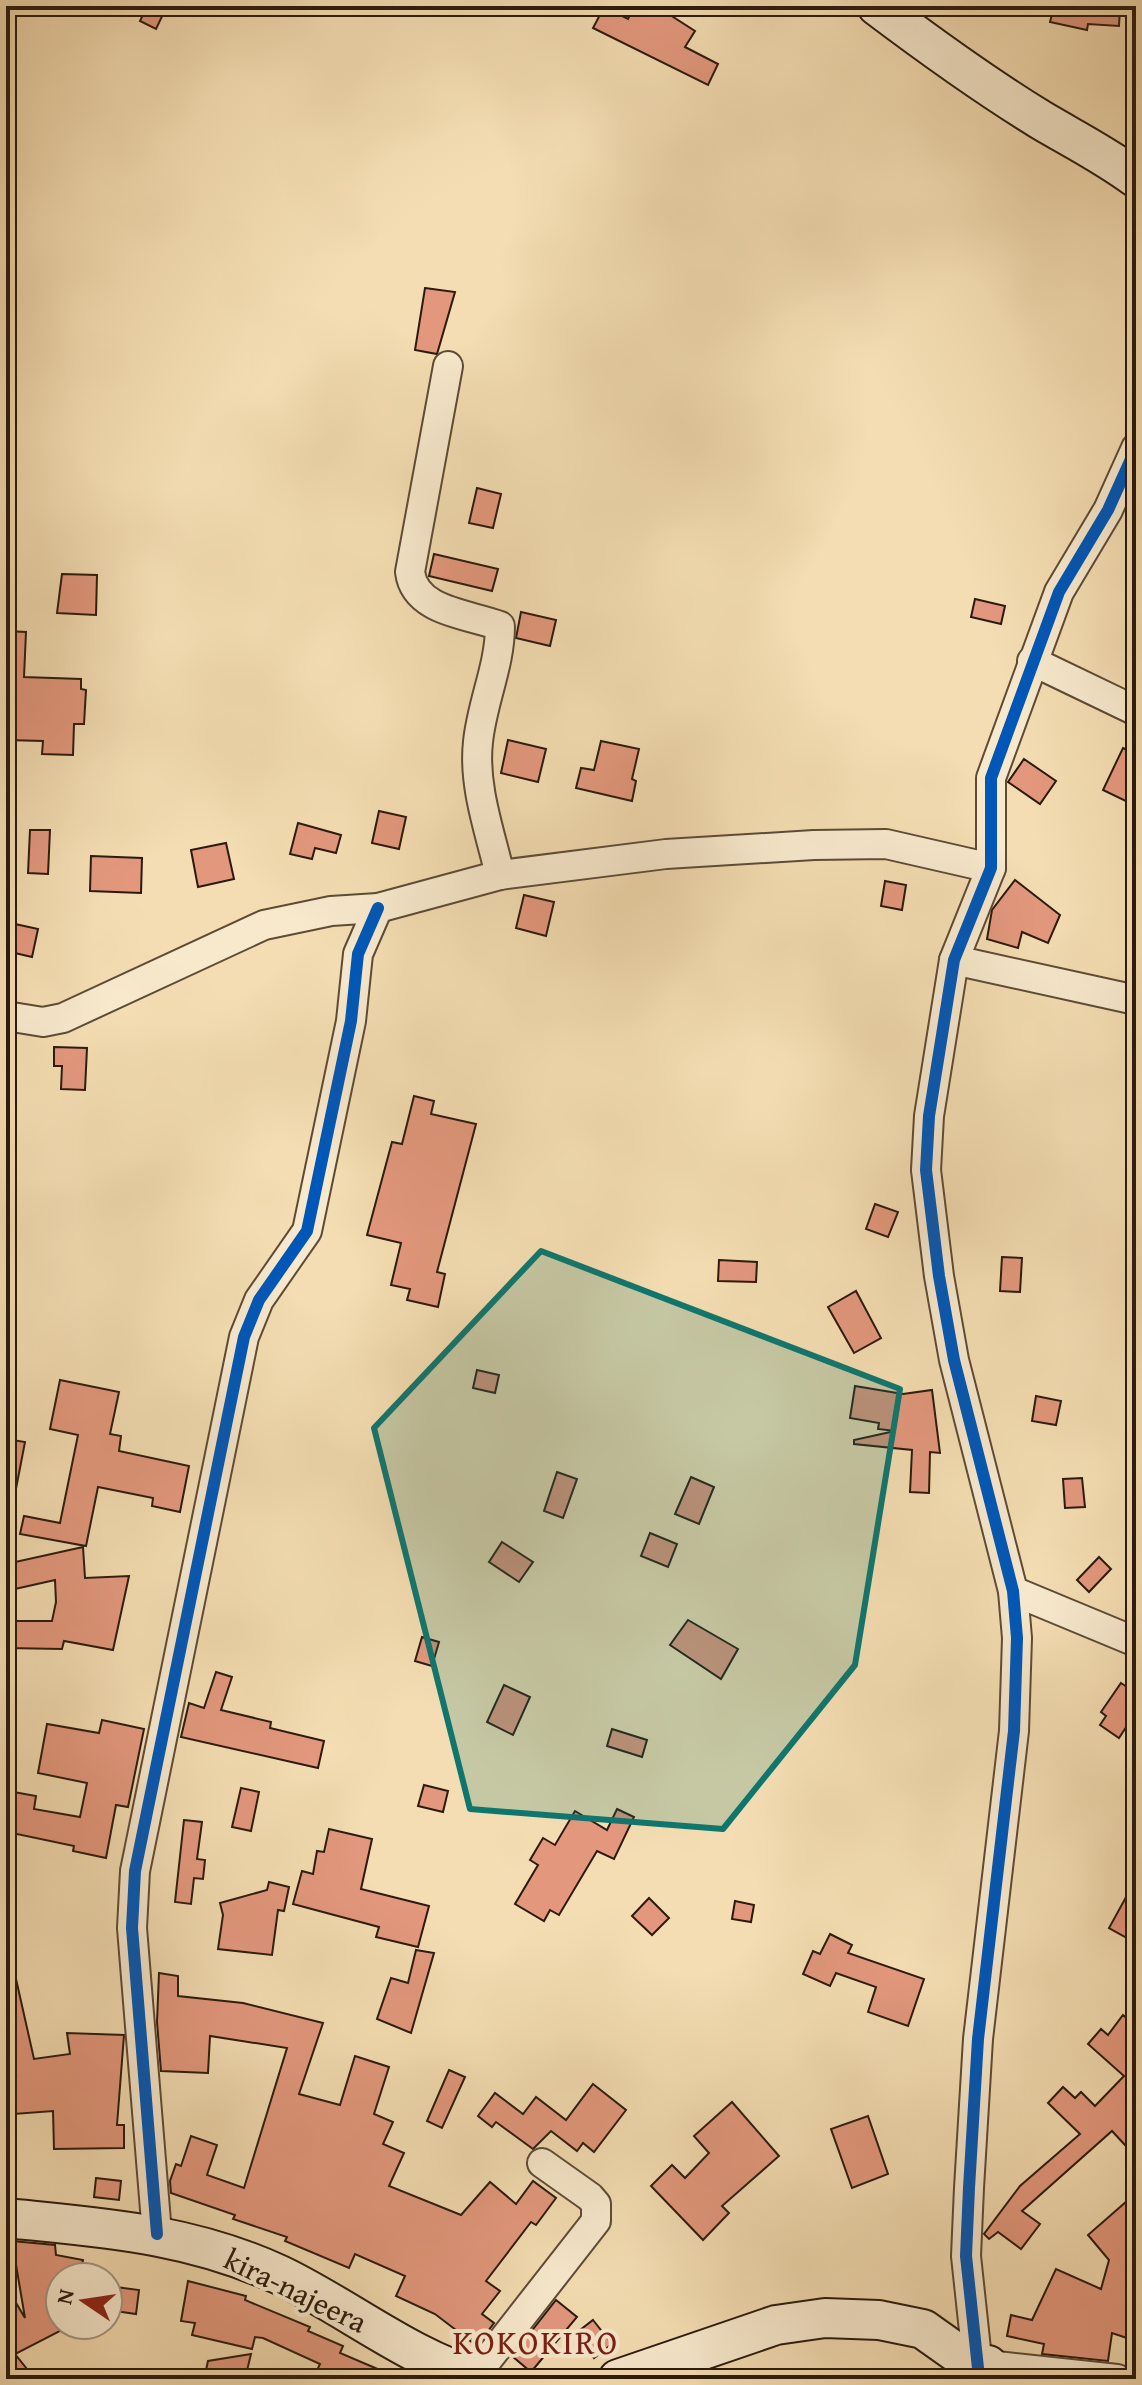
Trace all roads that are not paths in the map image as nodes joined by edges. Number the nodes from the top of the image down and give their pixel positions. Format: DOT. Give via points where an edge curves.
graph roads {
  1 [pos="877,6"];
  2 [pos="1136,178"];
  3 [pos="448,366"];
  4 [pos="1136,448"];
  5 [pos="1032,661"];
  6 [pos="1136,711"];
  7 [pos="991,868"];
  8 [pos="500,875"];
  9 [pos="378,908"];
  10 [pos="954,960"];
  11 [pos="1136,1000"];
  12 [pos="6,1016"];
  13 [pos="1013,1591"];
  14 [pos="1136,1642"];
  15 [pos="542,2163"];
  16 [pos="6,2218"];
  17 [pos="157,2234"];
  18 [pos="988,2371"];
  19 [pos="478,2378"];
  20 [pos="618,2379"];
  21 [pos="1117,2379"];
  1 -- 2 [label="street" via="976,77"];
  3 -- 8 [label="street" via="410,572 419,595 452,612 500,626 500,652 485,705 476,773"];
  4 -- 5 [label="street" via="1108,510 1059,592"];
  5 -- 6 [label="street"];
  5 -- 7 [label="street" via="991,778"];
  7 -- 8 [label="street" via="886,844 666,854"];
  7 -- 10 [label="street"];
  8 -- 9 [label="street"];
  9 -- 12 [label="street" via="264,925 63,1018 43,1022"];
  9 -- 17 [label="street" via="358,954 351,1021 307,1231 259,1300 244,1337 135,1871 132,1928"];
  10 -- 11 [label="street"];
  10 -- 13 [label="street" via="929,1116 930,1220 954,1360"];
  13 -- 14 [label="street"];
  13 -- 18 [label="street" via="1014,1731 978,2039 966,2256"];
  15 -- 19 [label="street" via="590,2197 596,2204 596,2221"];
  16 -- 17 [label="street, kira-najeera"];
  17 -- 19 [label="street, kira-najeera" via="282,2276 424,2355"];
  18 -- 20 [label="street" via="923,2329 879,2320 825,2318 776,2325"];
  18 -- 21 [label="street"];
}
